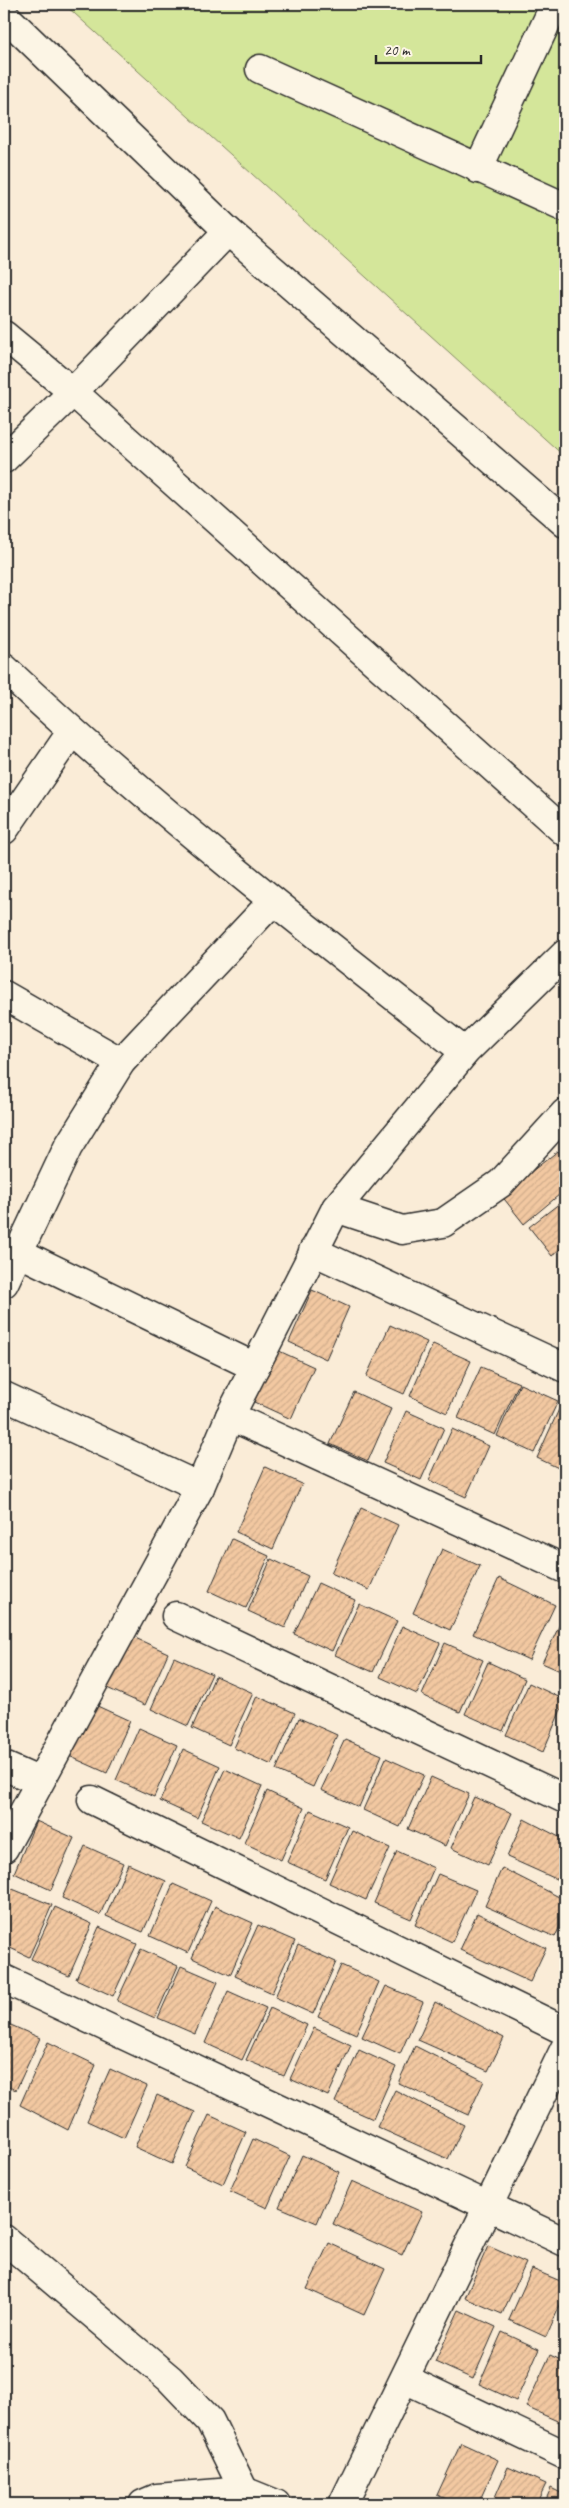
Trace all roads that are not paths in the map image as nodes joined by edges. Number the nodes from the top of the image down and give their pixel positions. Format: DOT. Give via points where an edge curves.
graph roads {
  1 [pos="555,4"];
  2 [pos="4,14"];
  3 [pos="260,69"];
  4 [pos="478,169"];
  5 [pos="565,207"];
  6 [pos="228,231"];
  7 [pos="4,335"];
  8 [pos="73,392"];
  9 [pos="4,459"];
  10 [pos="565,523"];
  11 [pos="4,668"];
  12 [pos="72,731"];
  13 [pos="4,830"];
  14 [pos="565,832"];
  15 [pos="273,901"];
  16 [pos="565,954"];
  17 [pos="4,995"];
  18 [pos="465,1052"];
  19 [pos="121,1062"];
  20 [pos="565,1113"];
  21 [pos="336,1208"];
  22 [pos="313,1251"];
  23 [pos="18,1252"];
  24 [pos="4,1283"];
  25 [pos="255,1367"];
  26 [pos="565,1368"];
  27 [pos="4,1396"];
  28 [pos="230,1416"];
  29 [pos="200,1487"];
  30 [pos="565,1569"];
  31 [pos="176,1616"];
  32 [pos="4,1766"];
  33 [pos="38,1781"];
  34 [pos="565,1798"];
  35 [pos="92,1800"];
  36 [pos="4,1848"];
  37 [pos="4,1978"];
  38 [pos="565,2031"];
  39 [pos="565,2048"];
  40 [pos="490,2206"];
  41 [pos="4,2239"];
  42 [pos="565,2242"];
  43 [pos="405,2379"];
  44 [pos="565,2455"];
  45 [pos="244,2491"];
  46 [pos="142,2504"];
  47 [pos="276,2504"];
  48 [pos="343,2504"];
  1 -- 4 [label="street"];
  2 -- 6 [label="street"];
  3 -- 4 [label="street"];
  4 -- 5 [label="street"];
  6 -- 8 [label="street"];
  6 -- 10 [label="street"];
  7 -- 8 [label="street"];
  8 -- 9 [label="street"];
  8 -- 14 [label="street"];
  11 -- 12 [label="street"];
  12 -- 13 [label="street"];
  12 -- 15 [label="street"];
  15 -- 18 [label="street"];
  15 -- 19 [label="street"];
  16 -- 18 [label="street"];
  17 -- 19 [label="street"];
  18 -- 21 [label="street"];
  19 -- 23 [label="street" via="68,1147"];
  20 -- 21 [label="street" via="501,1183 443,1223 402,1230"];
  21 -- 22 [label="street"];
  22 -- 25 [label="street"];
  22 -- 26 [label="street"];
  23 -- 24 [label="street"];
  23 -- 25 [label="street"];
  25 -- 28 [label="street"];
  27 -- 29 [label="street"];
  28 -- 29 [label="street"];
  28 -- 30 [label="street"];
  29 -- 33 [label="street"];
  31 -- 34 [label="street"];
  32 -- 33 [label="street"];
  33 -- 36 [label="street"];
  35 -- 38 [label="street"];
  37 -- 40 [label="street"];
  39 -- 40 [label="street"];
  40 -- 42 [label="street"];
  40 -- 43 [label="street"];
  41 -- 45 [label="street" via="170,2379 197,2407 210,2421"];
  43 -- 44 [label="street"];
  43 -- 48 [label="street"];
  45 -- 46 [label="street" via="157,2498"];
  45 -- 47 [label="street"];
}
